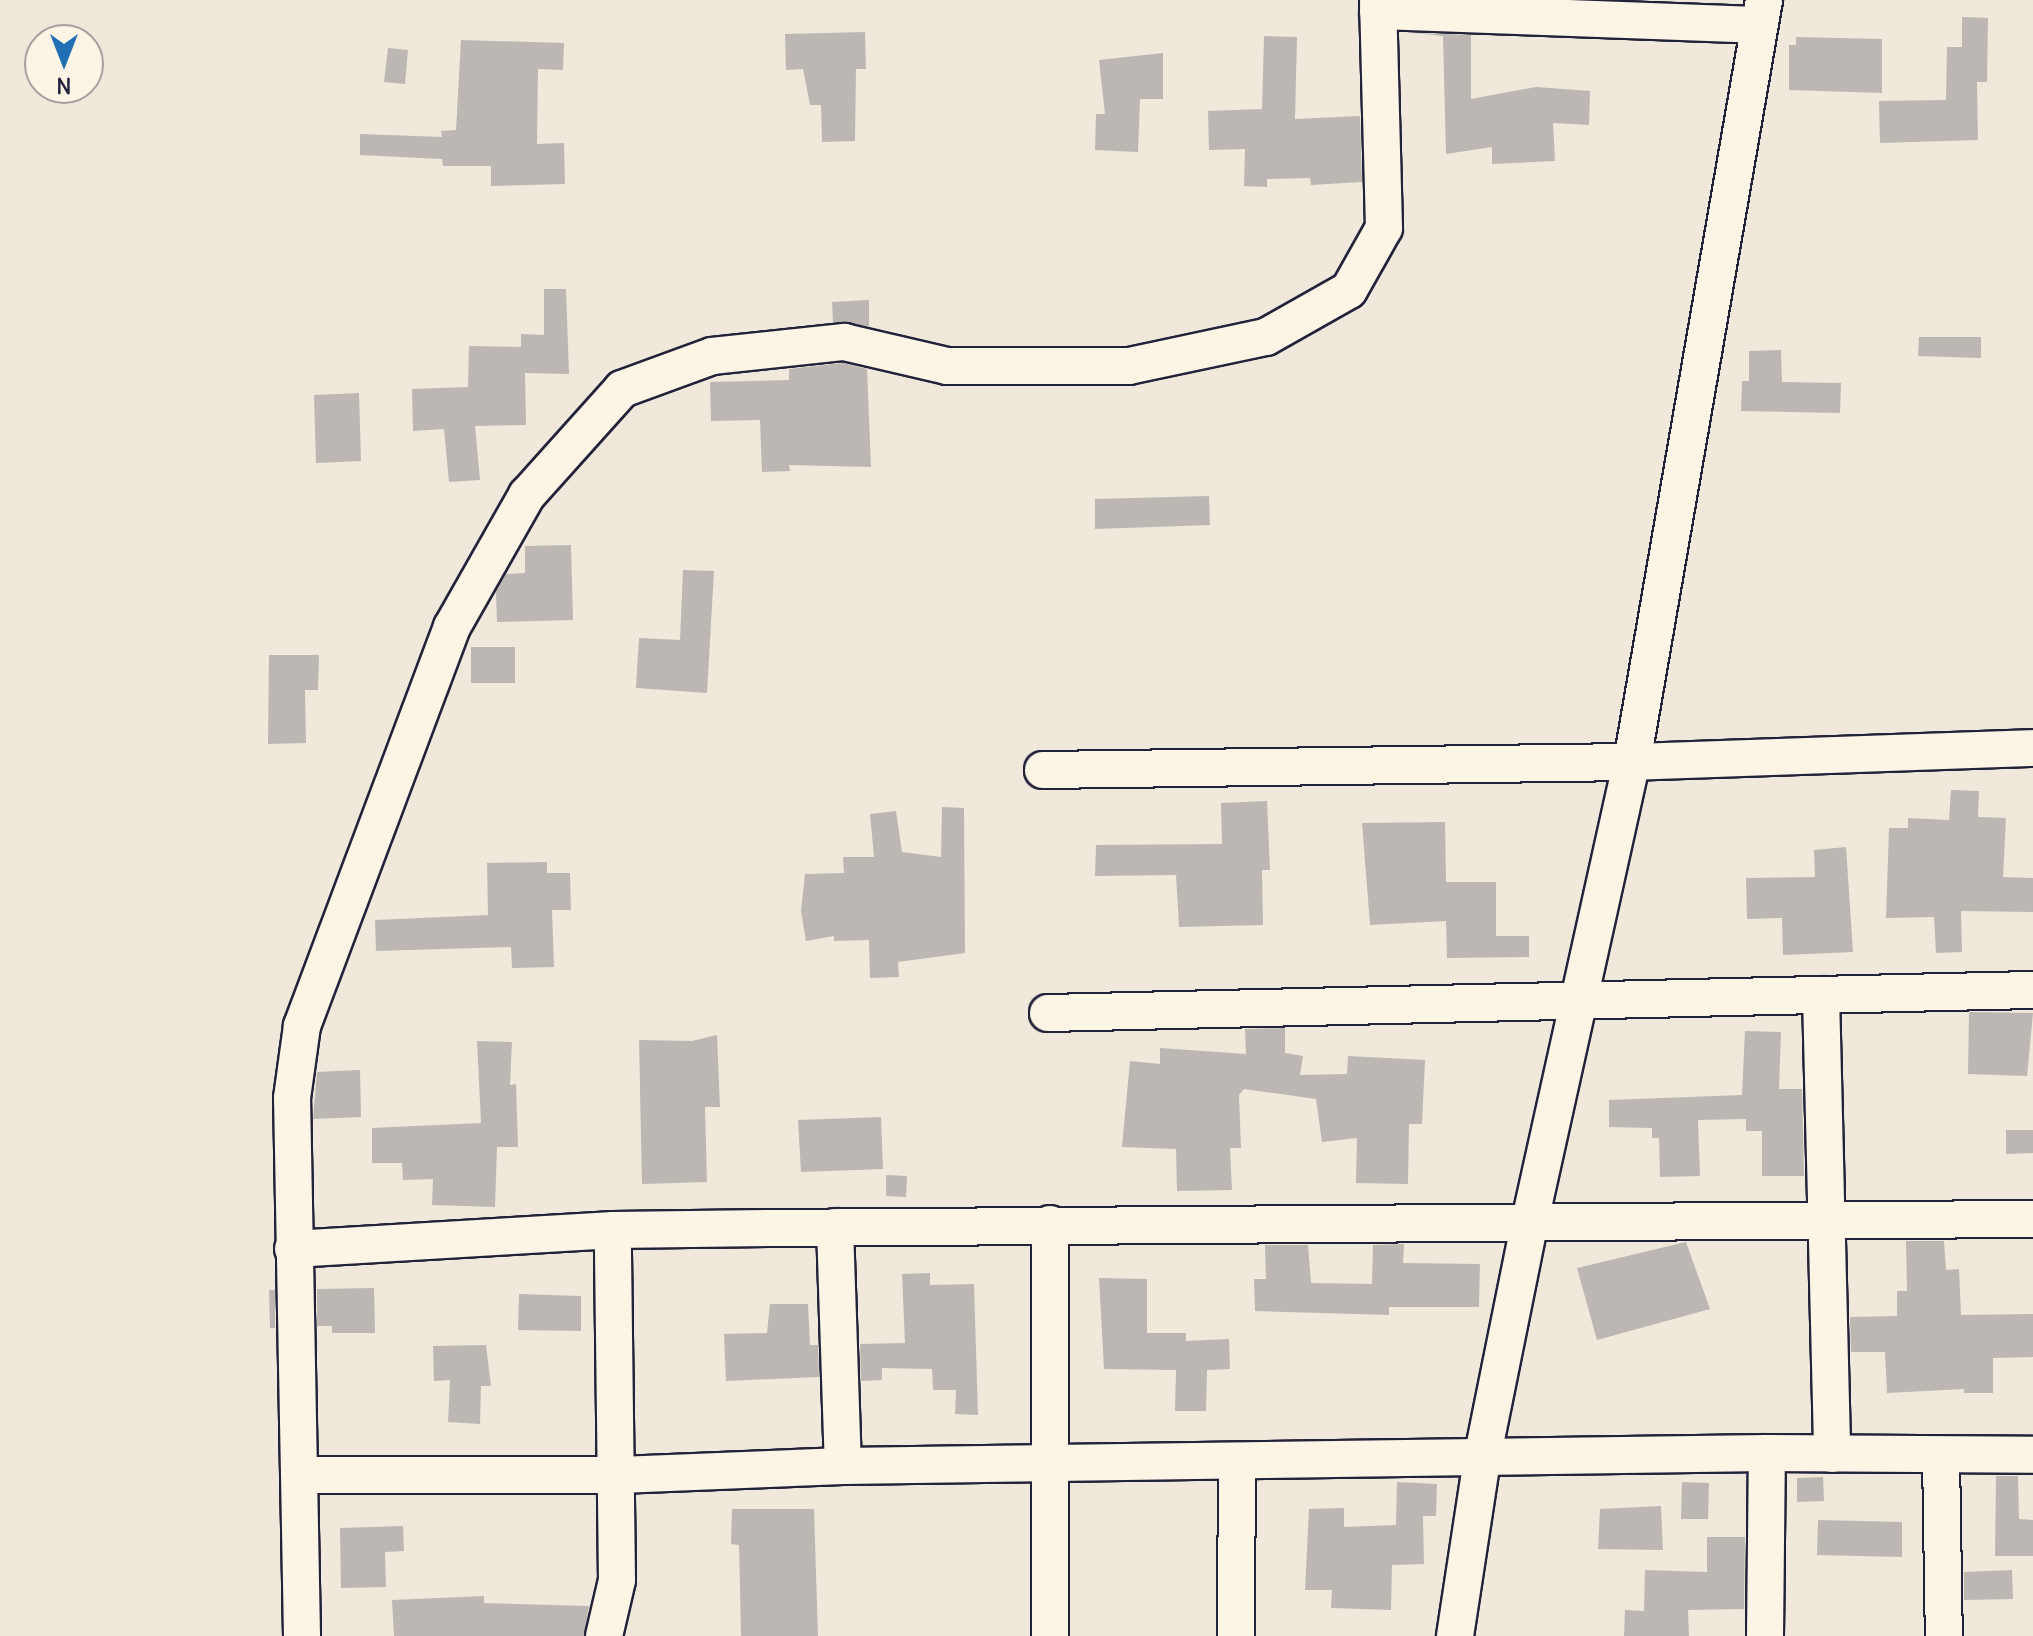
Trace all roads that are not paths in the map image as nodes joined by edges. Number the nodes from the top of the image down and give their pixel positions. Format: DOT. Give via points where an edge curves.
graph roads {
  1 [pos="1378,5"];
  2 [pos="1761,13"];
  3 [pos="2033,748"];
  4 [pos="1632,762"];
  5 [pos="1043,770"];
  6 [pos="2033,990"];
  7 [pos="1821,995"];
  8 [pos="1577,1001"];
  9 [pos="1048,1013"];
  10 [pos="2033,1219"];
  11 [pos="1830,1222"];
  12 [pos="1050,1224"];
  13 [pos="1529,1225"];
  14 [pos="835,1227"];
  15 [pos="613,1230"];
  16 [pos="293,1249"];
  17 [pos="1767,1453"];
  18 [pos="1832,1454"];
  19 [pos="1941,1455"];
  20 [pos="2033,1455"];
  21 [pos="1482,1459"];
  22 [pos="1237,1461"];
  23 [pos="1052,1462"];
  24 [pos="843,1466"];
  25 [pos="300,1475"];
  26 [pos="619,1475"];
  27 [pos="302,1636"];
  28 [pos="604,1636"];
  29 [pos="1050,1636"];
  30 [pos="1236,1636"];
  31 [pos="1455,1636"];
  32 [pos="1765,1636"];
  33 [pos="1944,1636"];
  1 -- 2 [label="street"];
  1 -- 16 [label="street" via="1384,228 1349,290 1266,337 1129,366 947,366 844,342 712,356 622,389 527,495 452,627 302,1026 292,1098"];
  2 -- 4 [label="street"];
  3 -- 4 [label="street"];
  4 -- 5 [label="street"];
  4 -- 8 [label="street"];
  6 -- 7 [label="street"];
  7 -- 8 [label="street"];
  7 -- 11 [label="street"];
  8 -- 9 [label="street"];
  8 -- 13 [label="street"];
  10 -- 11 [label="street"];
  11 -- 13 [label="street"];
  11 -- 18 [label="street"];
  12 -- 13 [label="street"];
  12 -- 14 [label="street"];
  12 -- 23 [label="street"];
  13 -- 21 [label="street"];
  14 -- 15 [label="street"];
  14 -- 24 [label="street"];
  15 -- 16 [label="street"];
  15 -- 26 [label="street"];
  16 -- 25 [label="street"];
  17 -- 18 [label="street"];
  17 -- 21 [label="street"];
  17 -- 32 [label="street"];
  18 -- 19 [label="street"];
  19 -- 20 [label="street"];
  19 -- 33 [label="street"];
  21 -- 22 [label="street"];
  21 -- 31 [label="street"];
  22 -- 23 [label="street"];
  22 -- 30 [label="street"];
  23 -- 24 [label="street"];
  23 -- 29 [label="street"];
  24 -- 26 [label="street"];
  25 -- 26 [label="street"];
  25 -- 27 [label="street"];
  26 -- 28 [label="street" via="617,1580"];
}
